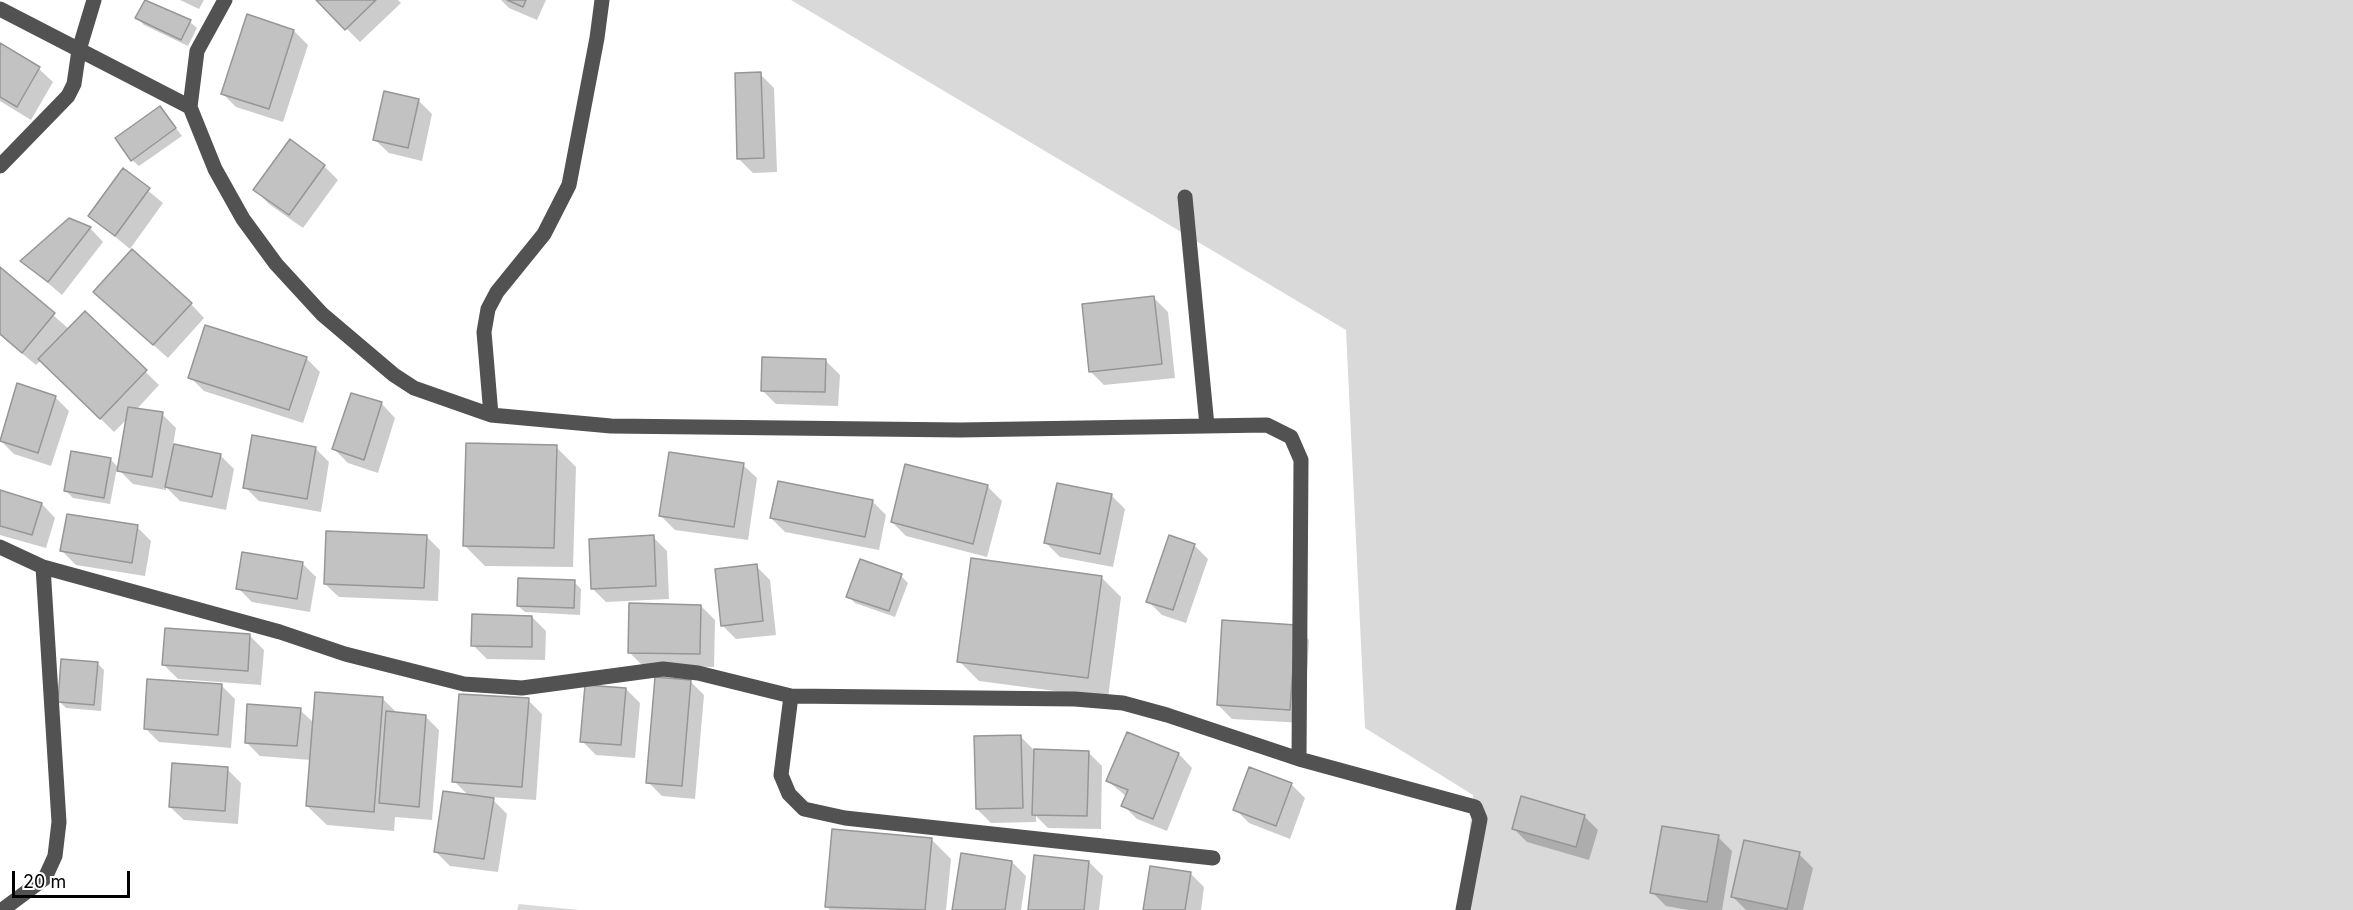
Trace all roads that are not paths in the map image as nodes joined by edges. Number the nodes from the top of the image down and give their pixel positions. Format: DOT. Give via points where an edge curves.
graph roads {
  1 [pos="94,0"];
  2 [pos="225,0"];
  3 [pos="602,0"];
  4 [pos="0,9"];
  5 [pos="79,50"];
  6 [pos="190,107"];
  7 [pos="0,166"];
  8 [pos="1185,197"];
  9 [pos="490,415"];
  10 [pos="1207,426"];
  11 [pos="0,547"];
  12 [pos="43,567"];
  13 [pos="791,696"];
  14 [pos="1299,759"];
  15 [pos="1213,858"];
  16 [pos="2,910"];
  17 [pos="1463,910"];
  1 -- 5 [label="street"];
  2 -- 6 [label="street" via="197,51"];
  3 -- 9 [label="street" via="568,185 544,234 488,309 484,332"];
  4 -- 5 [label="street"];
  5 -- 6 [label="street"];
  5 -- 7 [label="street" via="74,84 68,96"];
  6 -- 9 [label="street" via="215,169 243,219 276,264 322,314 414,388"];
  8 -- 10 [label="street"];
  9 -- 10 [label="street" via="611,426 960,430"];
  10 -- 14 [label="street" via="1267,425 1280,429 1291,437 1301,460"];
  11 -- 12 [label="street"];
  12 -- 13 [label="street" via="464,684 522,688 663,669 698,673"];
  12 -- 16 [label="street" via="59,822 55,856 45,878"];
  13 -- 14 [label="street" via="1123,703"];
  13 -- 15 [label="street" via="781,775 789,794 804,809 845,818"];
  14 -- 17 [label="street" via="1475,807 1480,819"];
}
